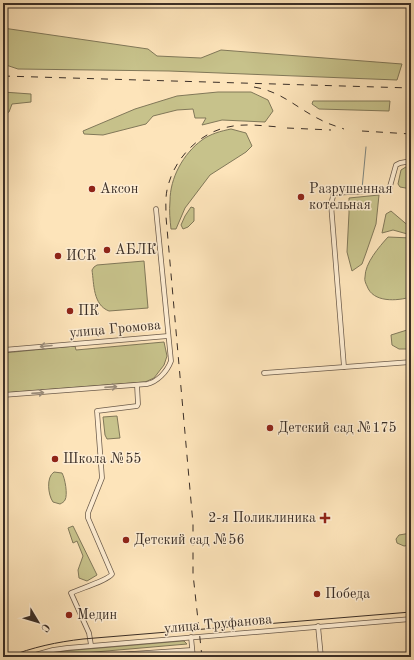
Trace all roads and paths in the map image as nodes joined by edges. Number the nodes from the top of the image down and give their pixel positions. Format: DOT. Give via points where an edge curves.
graph roads {
  1 [pos="411,162"];
  2 [pos="156,209"];
  3 [pos="168,336"];
  4 [pos="3,350"];
  5 [pos="411,362"];
  6 [pos="344,367"];
  7 [pos="264,373"];
  8 [pos="137,385"];
  9 [pos="3,395"];
  10 [pos="411,619"];
  11 [pos="318,626"];
  12 [pos="191,637"];
  13 [pos="91,645"];
  14 [pos="192,650"];
  15 [pos="28,657"];
  16 [pos="84,657"];
  17 [pos="193,657"];
  18 [pos="321,657"];
  1 -- 6 [label="street" via="400,162 396,165 389,190 334,193 331,204"];
  2 -- 3 [label="street"];
  3 -- 4 [label="street, улица Громова, one-way"];
  3 -- 8 [label="street, улица Громова" via="170,364 155,381"];
  5 -- 6 [label="street"];
  6 -- 7 [label="street"];
  9 -- 8 [label="street, улица Громова, one-way"];
  8 -- 13 [label="street" via="137,406 97,411 102,478 88,518 112,574 109,578 71,593 89,633"];
  10 -- 11 [label="street, улица Труфанова"];
  11 -- 12 [label="street, улица Труфанова"];
  11 -- 18 [label="street"];
  12 -- 13 [label="street, улица Труфанова"];
  12 -- 14 [label="street"];
  13 -- 15 [label="street, улица Труфанова" via="53,650"];
  14 -- 16 [label="street"];
  14 -- 17 [label="street"];
}
